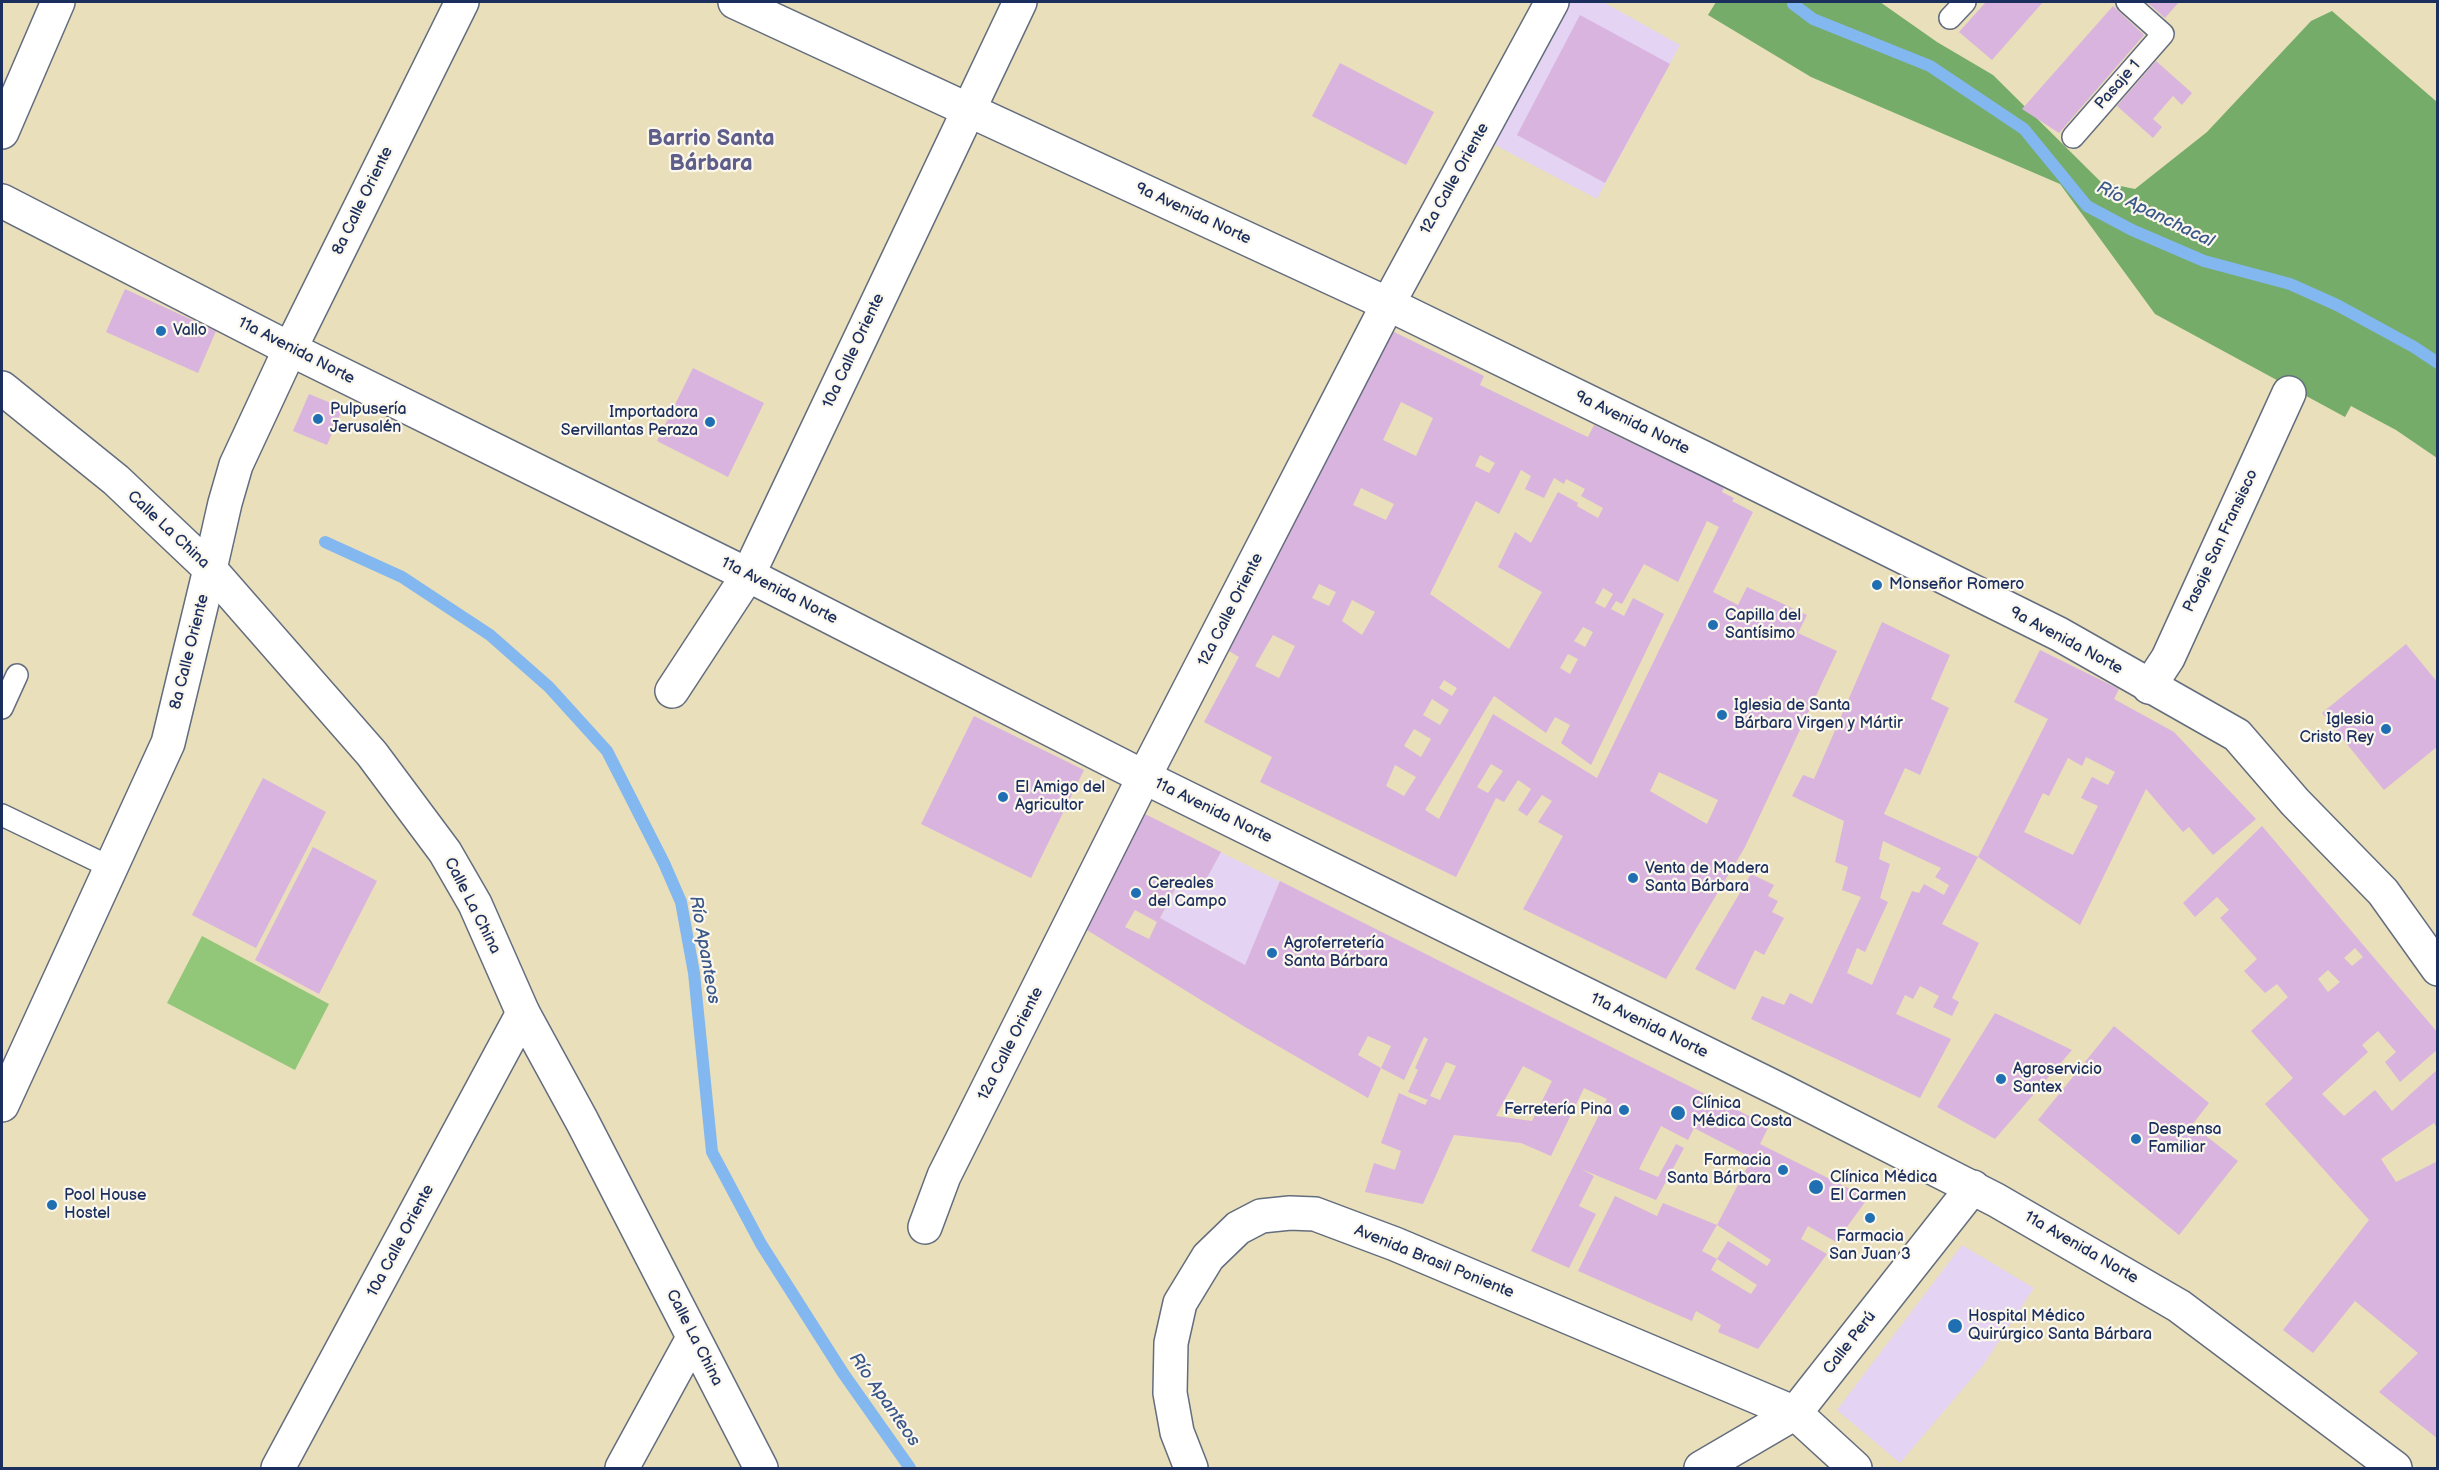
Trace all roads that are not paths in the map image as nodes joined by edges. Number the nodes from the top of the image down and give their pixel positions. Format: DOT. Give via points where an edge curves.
graph roads {
  1 [pos="58,2"];
  2 [pos="462,2"];
  3 [pos="735,2"];
  4 [pos="1020,2"];
  5 [pos="1552,2"];
  6 [pos="1965,2"];
  7 [pos="2127,2"];
  8 [pos="1950,18"];
  9 [pos="969,111"];
  10 [pos="2,132"];
  11 [pos="2073,137"];
  12 [pos="2,201"];
  13 [pos="1388,304"];
  14 [pos="290,349"];
  15 [pos="2,388"];
  16 [pos="2289,393"];
  17 [pos="210,569"];
  18 [pos="748,575"];
  19 [pos="17,675"];
  20 [pos="2149,687"];
  21 [pos="672,691"];
  22 [pos="2,708"];
  23 [pos="1144,777"];
  24 [pos="2,815"];
  25 [pos="110,867"];
  26 [pos="2438,969"];
  27 [pos="523,1013"];
  28 [pos="2,1106"];
  29 [pos="1973,1187"];
  30 [pos="925,1227"];
  31 [pos="693,1338"];
  32 [pos="1795,1413"];
  33 [pos="278,1468"];
  34 [pos="622,1468"];
  35 [pos="762,1468"];
  36 [pos="1191,1468"];
  37 [pos="1701,1468"];
  38 [pos="1855,1468"];
  39 [pos="2395,1468"];
  1 -- 10 [label="main road"];
  2 -- 14 [label="main road, 8a Calle Oriente"];
  3 -- 9 [label="main road, 9a Avenida Norte"];
  4 -- 9 [label="main road, 10a Calle Oriente"];
  5 -- 13 [label="main road, 12a Calle Oriente"];
  6 -- 8 [label="lane"];
  7 -- 11 [label="lane, Pasaje 1" via="2163,34"];
  9 -- 13 [label="main road, 9a Avenida Norte"];
  9 -- 18 [label="main road, 10a Calle Oriente"];
  12 -- 14 [label="main road, 11a Avenida Norte"];
  13 -- 20 [label="main road, 9a Avenida Norte" via="2059,634"];
  13 -- 23 [label="main road, 12a Calle Oriente"];
  14 -- 17 [label="main road, 8a Calle Oriente" via="236,465"];
  14 -- 18 [label="main road, 11a Avenida Norte"];
  15 -- 17 [label="main road, Calle La China" via="116,480"];
  16 -- 20 [label="main road, Pasaje San Fransisco" via="2168,658"];
  17 -- 25 [label="main road, 8a Calle Oriente" via="168,743"];
  17 -- 27 [label="main road, Calle La China" via="372,754 445,852 475,904"];
  18 -- 21 [label="main road, 10a Calle Oriente"];
  18 -- 23 [label="main road, 11a Avenida Norte"];
  19 -- 22 [label="lane"];
  20 -- 26 [label="main road, 9a Avenida Norte" via="2237,735 2295,802 2383,891"];
  23 -- 29 [label="main road, 11a Avenida Norte"];
  23 -- 30 [label="main road, 12a Calle Oriente" via="944,1176"];
  24 -- 25 [label="lane"];
  25 -- 28 [label="main road, 8a Calle Oriente"];
  27 -- 31 [label="main road, Calle La China"];
  27 -- 33 [label="main road, 10a Calle Oriente"];
  29 -- 32 [label="main road, Calle Perú"];
  29 -- 39 [label="main road, 11a Avenida Norte" via="2179,1306"];
  31 -- 34 [label="main road"];
  31 -- 35 [label="main road, Calle La China"];
  32 -- 36 [label="main road, Avenida Brasil Poniente" via="1315,1214 1261,1216 1238,1228 1208,1257 1180,1303 1171,1343 1170,1393 1177,1432"];
  32 -- 37 [label="main road, Calle Perú"];
  32 -- 38 [label="main road, Avenida Brasil Poniente"];
}
